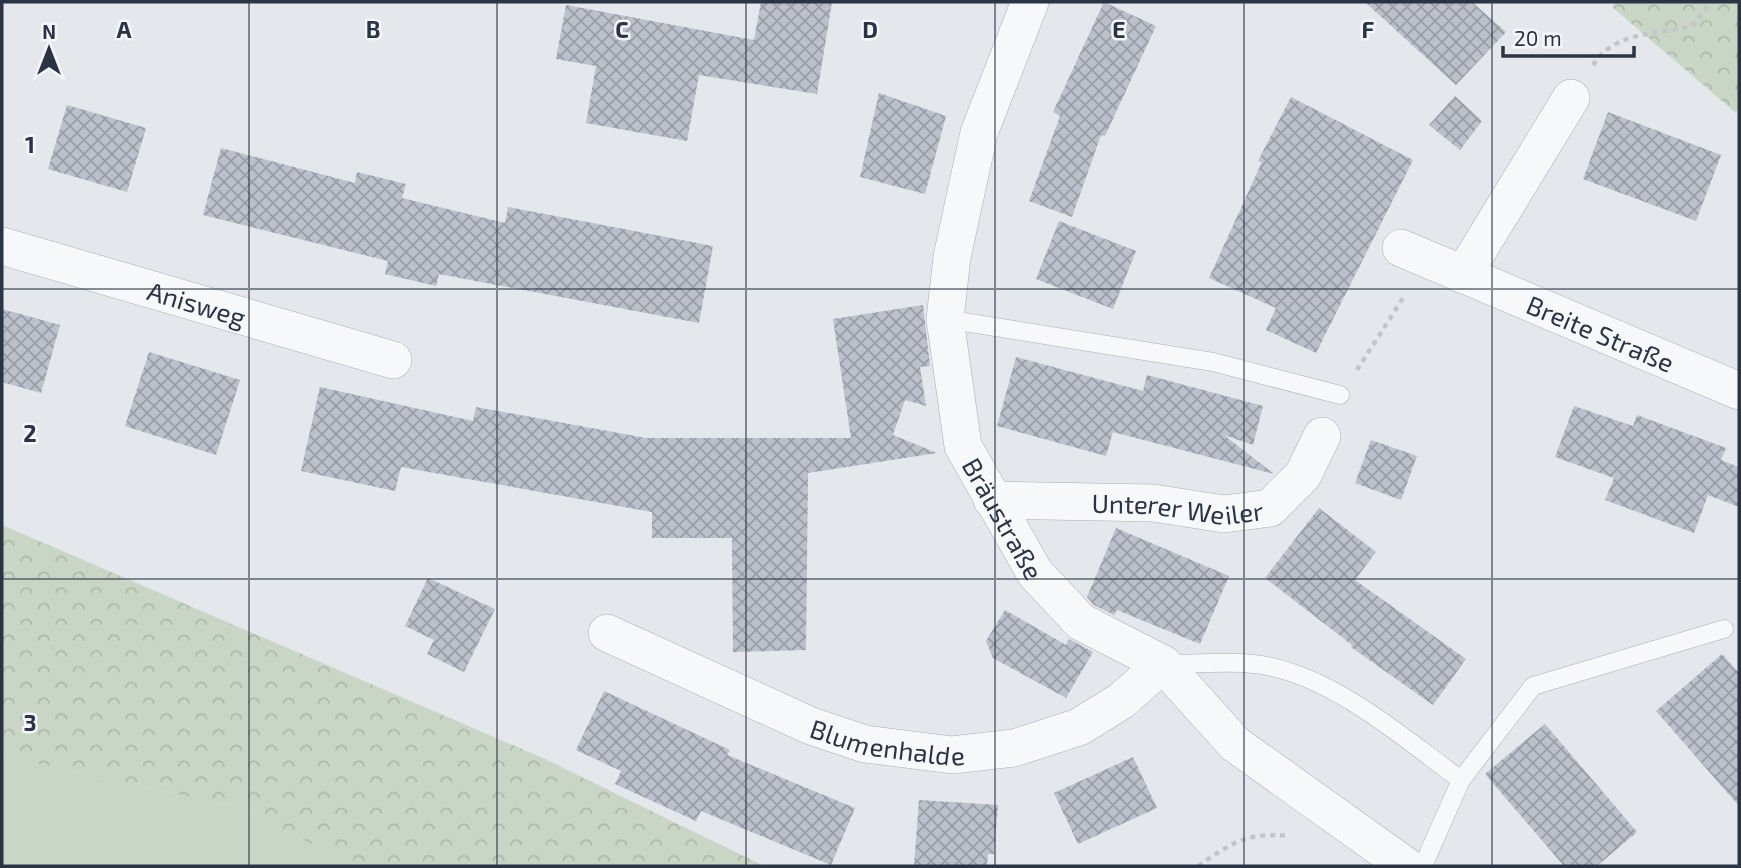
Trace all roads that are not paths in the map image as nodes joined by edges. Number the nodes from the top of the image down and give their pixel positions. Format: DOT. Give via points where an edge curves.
graph roads {
  1 [pos="1030,2"];
  2 [pos="1571,98"];
  3 [pos="2,246"];
  4 [pos="1415,253"];
  5 [pos="1463,275"];
  6 [pos="945,319"];
  7 [pos="393,360"];
  8 [pos="1739,391"];
  9 [pos="1340,396"];
  10 [pos="1322,436"];
  11 [pos="992,500"];
  12 [pos="1724,629"];
  13 [pos="607,632"];
  14 [pos="1163,664"];
  15 [pos="1461,780"];
  16 [pos="1406,866"];
  17 [pos="1423,866"];
  1 -- 6 [label="street, Bräustraße" via="979,133 952,257"];
  2 -- 5 [label="street"];
  3 -- 7 [label="street, Anisweg"];
  4 -- 5 [label="street, Breite Straße"];
  5 -- 8 [label="street, Breite Straße"];
  6 -- 9 [label="lane" via="1213,362"];
  6 -- 11 [label="street, Bräustraße" via="963,446"];
  10 -- 11 [label="street, Unterer Weiler" via="1303,475 1270,508 1224,514 1153,503"];
  11 -- 14 [label="street, Bräustraße" via="1035,573 1082,622"];
  12 -- 15 [label="lane" via="1532,686"];
  13 -- 14 [label="street, Blumenhalde" via="811,726 865,744 952,755 1014,748 1079,727 1121,701"];
  14 -- 15 [label="lane" via="1266,665 1320,684"];
  14 -- 16 [label="street, Bräustraße" via="1235,744"];
  15 -- 17 [label="lane"];
}
